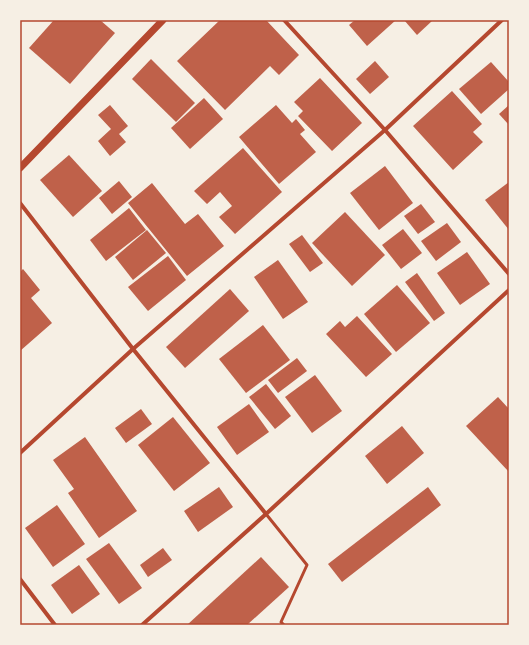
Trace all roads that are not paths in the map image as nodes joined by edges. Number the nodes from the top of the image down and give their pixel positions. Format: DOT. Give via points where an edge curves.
graph roads {
  1 [pos="163,20"];
  2 [pos="284,20"];
  3 [pos="502,20"];
  4 [pos="385,130"];
  5 [pos="20,168"];
  6 [pos="20,203"];
  7 [pos="509,274"];
  8 [pos="509,290"];
  9 [pos="133,349"];
  10 [pos="20,453"];
  11 [pos="266,514"];
  12 [pos="20,579"];
  13 [pos="55,625"];
  14 [pos="142,625"];
  15 [pos="284,625"];
  1 -- 5 [label="street"];
  2 -- 4 [label="street"];
  3 -- 4 [label="street"];
  4 -- 7 [label="street"];
  4 -- 9 [label="street"];
  6 -- 9 [label="street"];
  8 -- 11 [label="street"];
  9 -- 10 [label="street"];
  9 -- 11 [label="street"];
  11 -- 14 [label="street"];
  11 -- 15 [label="lane" via="307,565 282,622"];
  12 -- 13 [label="street"];
}
